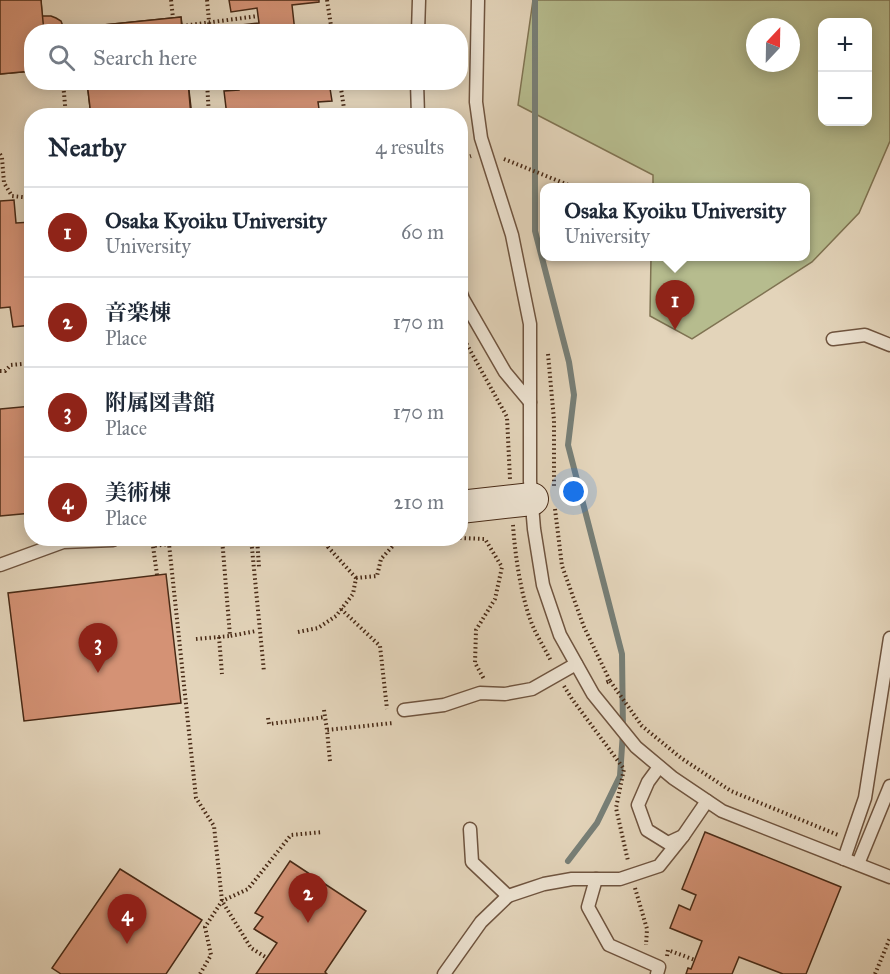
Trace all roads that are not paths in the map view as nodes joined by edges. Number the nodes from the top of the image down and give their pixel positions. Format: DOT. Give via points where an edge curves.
graph roads {
  1 [pos="419,0"];
  2 [pos="478,0"];
  3 [pos="418,24"];
  4 [pos="417,90"];
  5 [pos="418,108"];
  6 [pos="468,308"];
  7 [pos="833,339"];
  8 [pos="890,345"];
  9 [pos="530,402"];
  10 [pos="538,492"];
  11 [pos="468,505"];
  12 [pos="52,546"];
  13 [pos="0,565"];
  14 [pos="890,638"];
  15 [pos="576,664"];
  16 [pos="404,710"];
  17 [pos="659,767"];
  18 [pos="890,786"];
  19 [pos="707,801"];
  20 [pos="470,829"];
  21 [pos="683,836"];
  22 [pos="844,859"];
  23 [pos="858,864"];
  24 [pos="890,878"];
  25 [pos="596,879"];
  26 [pos="508,896"];
  27 [pos="444,974"];
  28 [pos="657,974"];
  1 -- 3 [label="lane"];
  2 -- 9 [label="lane" via="476,102 481,138 512,235 530,324"];
  4 -- 5 [label="lane"];
  6 -- 9 [label="lane" via="505,372"];
  7 -- 8 [label="lane" via="865,335"];
  9 -- 10 [label="lane" via="530,481"];
  10 -- 11 [label="street"];
  10 -- 15 [label="lane" via="534,529 543,585 560,635"];
  12 -- 13 [label="lane"];
  14 -- 22 [label="lane" via="865,798"];
  15 -- 16 [label="lane" via="532,689 480,693 444,705"];
  15 -- 17 [label="lane" via="593,694 636,747"];
  17 -- 19 [label="lane"];
  17 -- 21 [label="lane" via="638,805 647,830 668,843"];
  18 -- 23 [label="lane"];
  19 -- 21 [label="lane"];
  19 -- 22 [label="lane" via="722,811"];
  20 -- 26 [label="lane" via="472,862"];
  21 -- 25 [label="lane" via="659,866 620,879"];
  22 -- 23 [label="lane"];
  23 -- 24 [label="lane"];
  25 -- 26 [label="lane" via="554,882"];
  25 -- 28 [label="lane" via="588,907 609,945 659,967"];
  26 -- 27 [label="lane" via="481,922"];
}
